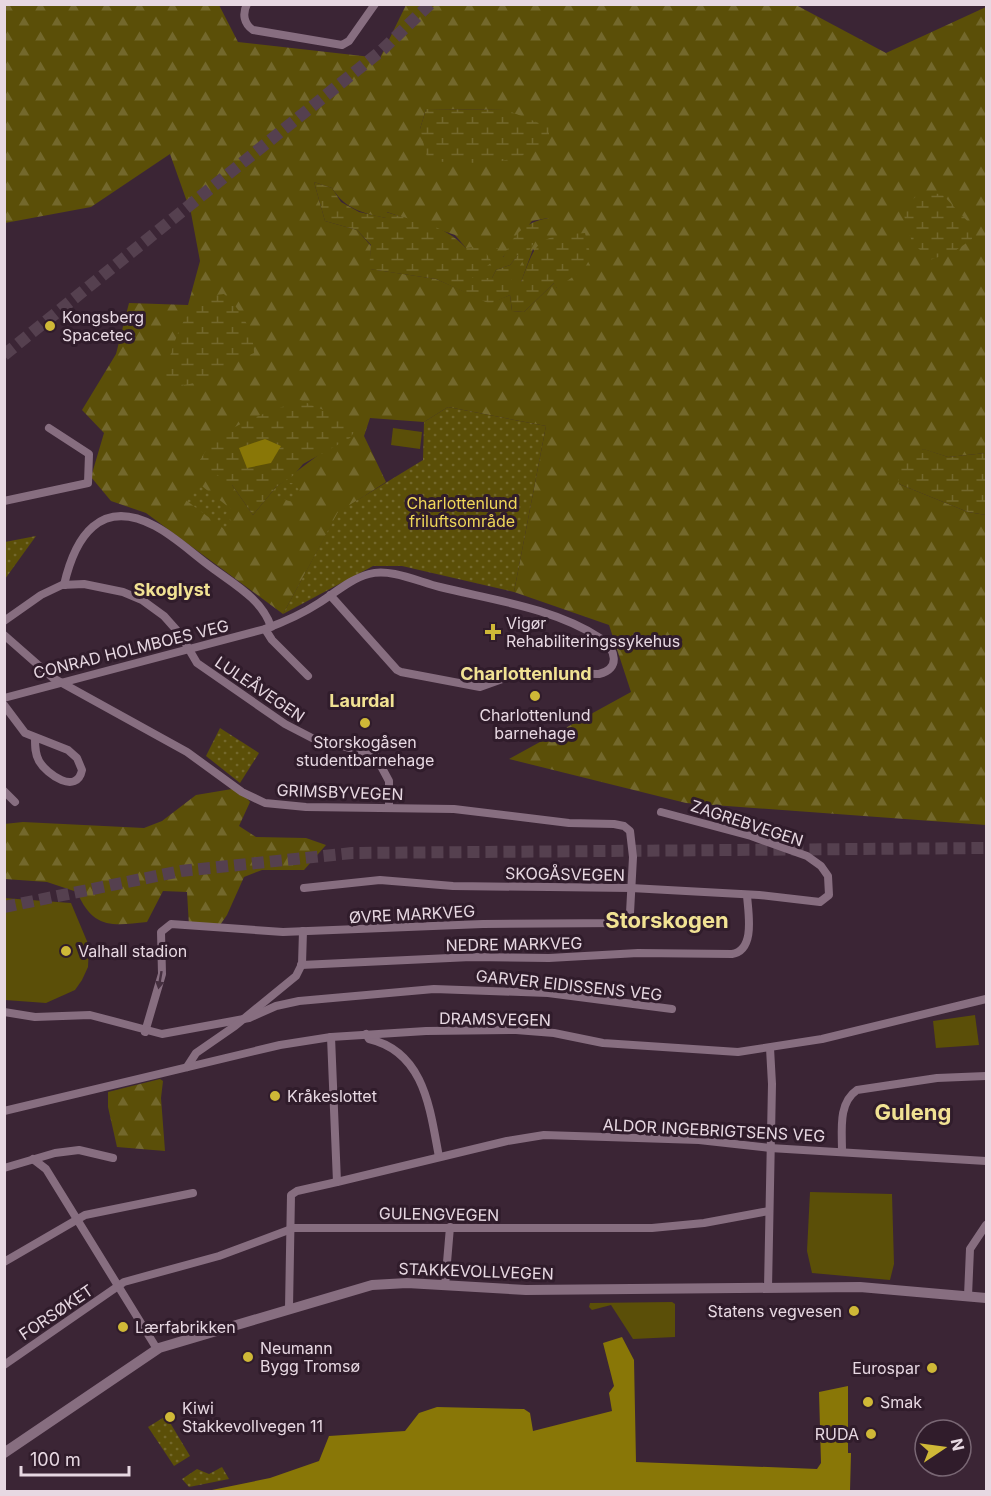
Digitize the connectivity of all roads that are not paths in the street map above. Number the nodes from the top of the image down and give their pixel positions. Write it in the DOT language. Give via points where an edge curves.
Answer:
graph roads {
  1 [pos="247,4"];
  2 [pos="375,4"];
  3 [pos="49,429"];
  4 [pos="4,501"];
  5 [pos="64,585"];
  6 [pos="330,595"];
  7 [pos="4,621"];
  8 [pos="268,628"];
  9 [pos="4,635"];
  10 [pos="187,648"];
  11 [pos="308,676"];
  12 [pos="60,682"];
  13 [pos="4,698"];
  14 [pos="4,705"];
  15 [pos="35,738"];
  16 [pos="4,792"];
  17 [pos="15,802"];
  18 [pos="389,808"];
  19 [pos="661,812"];
  20 [pos="304,888"];
  21 [pos="631,888"];
  22 [pos="747,894"];
  23 [pos="826,900"];
  24 [pos="303,931"];
  25 [pos="301,965"];
  26 [pos="987,999"];
  27 [pos="672,1009"];
  28 [pos="4,1012"];
  29 [pos="243,1018"];
  30 [pos="145,1032"];
  31 [pos="366,1034"];
  32 [pos="331,1038"];
  33 [pos="770,1048"];
  34 [pos="187,1067"];
  35 [pos="987,1076"];
  36 [pos="4,1111"];
  37 [pos="770,1148"];
  38 [pos="842,1151"];
  39 [pos="439,1157"];
  40 [pos="113,1158"];
  41 [pos="33,1159"];
  42 [pos="987,1161"];
  43 [pos="4,1167"];
  44 [pos="337,1182"];
  45 [pos="193,1193"];
  46 [pos="769,1211"];
  47 [pos="77,1219"];
  48 [pos="987,1225"];
  49 [pos="450,1227"];
  50 [pos="288,1230"];
  51 [pos="4,1262"];
  52 [pos="118,1286"];
  53 [pos="445,1286"];
  54 [pos="768,1288"];
  55 [pos="968,1296"];
  56 [pos="987,1298"];
  57 [pos="289,1308"];
  58 [pos="157,1349"];
  59 [pos="8,1363"];
  60 [pos="4,1453"];
  1 -- 2 [label="street" via="244,17 253,30 342,45"];
  3 -- 4 [label="street" via="89,454 88,483"];
  5 -- 7 [label="street" via="41,594"];
  5 -- 8 [label="street" via="88,529 101,521 131,518 156,526 262,606"];
  5 -- 10 [label="street, LULEÅVEGEN" via="101,586 142,600 164,616"];
  6 -- 6 [label="street, CONRAD HOLMBOES VEG" via="371,573 398,576 507,602 564,622 602,639 615,658 610,670 599,675 525,673 508,675 480,687 397,670"];
  6 -- 8 [label="street, CONRAD HOLMBOES VEG" via="299,615"];
  8 -- 10 [label="street, CONRAD HOLMBOES VEG"];
  8 -- 11 [label="street" via="272,640"];
  9 -- 12 [label="street, GRIMSBYVEGEN"];
  10 -- 12 [label="street, CONRAD HOLMBOES VEG"];
  10 -- 18 [label="street, LULEÅVEGEN" via="197,663 297,731 375,755 389,782"];
  12 -- 13 [label="street, CONRAD HOLMBOES VEG"];
  12 -- 18 [label="street, GRIMSBYVEGEN" via="187,752 242,792 265,803"];
  14 -- 15 [label="street" via="17,725"];
  15 -- 15 [label="street" via="71,752 81,767 80,778 64,782 46,771 35,752"];
  16 -- 17 [label="street"];
  18 -- 21 [label="street, GRIMSBYVEGEN" via="454,809 621,825 628,828 631,837"];
  19 -- 23 [label="street, ZAGREBVEGEN" via="807,856 828,876 831,890"];
  20 -- 21 [label="street, SKOGÅSVEGEN" via="380,880 453,886"];
  21 -- 22 [label="street, SKOGÅSVEGEN"];
  21 -- 24 [label="street, ØVRE MARKVEG" via="630,913 622,923"];
  22 -- 23 [label="street, SKOGÅSVEGEN"];
  22 -- 25 [label="street, NEDRE MARKVEG" via="748,935 744,949 737,954 471,957"];
  24 -- 25 [label="street"];
  24 -- 30 [label="street, ØVRE MARKVEG, one-way" via="173,923 165,927 161,935 161,980"];
  25 -- 29 [label="street" via="292,980"];
  26 -- 33 [label="street, DRAMSVEGEN"];
  27 -- 29 [label="street, GARVER EIDISSENS VEG" via="562,994 452,988 299,1001"];
  28 -- 30 [label="street, GARVER EIDISSENS VEG" via="35,1017 90,1015"];
  29 -- 30 [label="street, GARVER EIDISSENS VEG" via="169,1034"];
  29 -- 34 [label="street" via="196,1053"];
  31 -- 32 [label="street, DRAMSVEGEN"];
  31 -- 33 [label="street, DRAMSVEGEN" via="516,1030 644,1046 738,1052"];
  31 -- 39 [label="street" via="369,1040 388,1044 420,1080 427,1093"];
  32 -- 34 [label="street, DRAMSVEGEN" via="280,1045"];
  32 -- 44 [label="street"];
  33 -- 37 [label="street"];
  34 -- 36 [label="street, DRAMSVEGEN"];
  35 -- 38 [label="street" via="937,1078 857,1090 845,1106"];
  37 -- 38 [label="street, ALDOR INGEBRIGTSENS VEG"];
  37 -- 39 [label="street, ALDOR INGEBRIGTSENS VEG" via="689,1139 544,1135"];
  37 -- 46 [label="street"];
  38 -- 42 [label="street, ALDOR INGEBRIGTSENS VEG"];
  39 -- 44 [label="street, ALDOR INGEBRIGTSENS VEG"];
  40 -- 41 [label="street" via="79,1150"];
  41 -- 43 [label="street"];
  41 -- 47 [label="street" via="46,1169"];
  44 -- 50 [label="street, ALDOR INGEBRIGTSENS VEG" via="292,1193"];
  45 -- 47 [label="street"];
  46 -- 49 [label="street, GULENGVEGEN" via="652,1228"];
  46 -- 54 [label="street"];
  47 -- 51 [label="street"];
  47 -- 52 [label="street"];
  48 -- 55 [label="street" via="969,1249"];
  49 -- 50 [label="street, GULENGVEGEN"];
  49 -- 53 [label="street"];
  50 -- 52 [label="street, GULENGVEGEN" via="219,1256"];
  50 -- 57 [label="street"];
  52 -- 58 [label="street"];
  52 -- 59 [label="street, FORSØKET"];
  53 -- 54 [label="street, STAKKEVOLLVEGEN" via="508,1290"];
  53 -- 57 [label="street, STAKKEVOLLVEGEN" via="372,1285"];
  54 -- 55 [label="street, STAKKEVOLLVEGEN" via="881,1288"];
  55 -- 56 [label="street, STAKKEVOLLVEGEN"];
  57 -- 58 [label="street, STAKKEVOLLVEGEN"];
  58 -- 60 [label="street, STAKKEVOLLVEGEN"];
}
